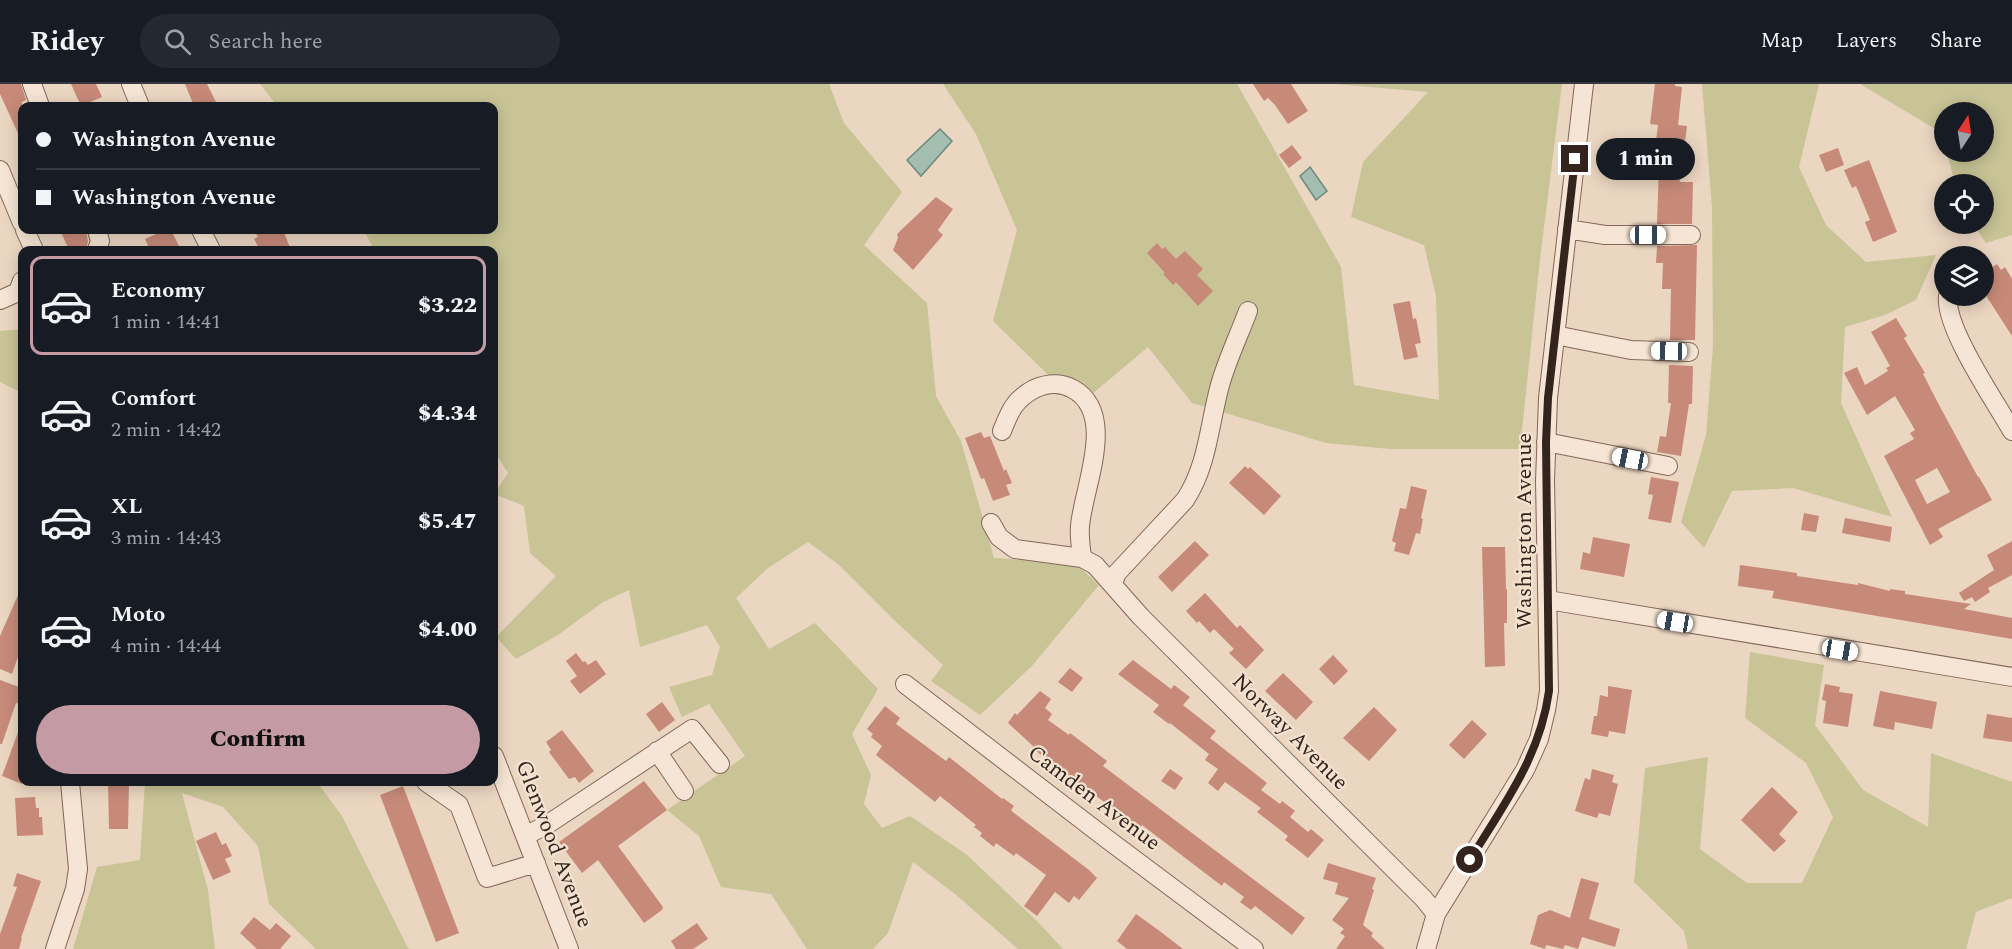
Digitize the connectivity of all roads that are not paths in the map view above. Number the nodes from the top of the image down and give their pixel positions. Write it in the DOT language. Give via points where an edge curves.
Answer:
graph roads {
  1 [pos="32,84"];
  2 [pos="131,84"];
  3 [pos="1584,84"];
  4 [pos="39,102"];
  5 [pos="138,102"];
  6 [pos="0,170"];
  7 [pos="18,213"];
  8 [pos="1567,229"];
  9 [pos="1691,235"];
  10 [pos="18,292"];
  11 [pos="0,300"];
  12 [pos="1950,306"];
  13 [pos="1248,311"];
  14 [pos="1555,335"];
  15 [pos="1689,352"];
  16 [pos="1002,431"];
  17 [pos="2012,431"];
  18 [pos="1546,442"];
  19 [pos="1668,466"];
  20 [pos="991,523"];
  21 [pos="1082,558"];
  22 [pos="1113,583"];
  23 [pos="1548,600"];
  24 [pos="2012,677"];
  25 [pos="905,684"];
  26 [pos="657,751"];
  27 [pos="720,764"];
  28 [pos="498,766"];
  29 [pos="70,786"];
  30 [pos="432,786"];
  31 [pos="684,791"];
  32 [pos="525,836"];
  33 [pos="536,863"];
  34 [pos="1436,914"];
  35 [pos="55,949"];
  36 [pos="569,949"];
  37 [pos="1254,949"];
  38 [pos="1426,949"];
  1 -- 4 [label="street"];
  2 -- 5 [label="street"];
  3 -- 8 [label="street, Washington Avenue"];
  6 -- 7 [label="street"];
  8 -- 9 [label="street" via="1605,235"];
  8 -- 14 [label="street, Washington Avenue"];
  10 -- 11 [label="street"];
  12 -- 17 [label="street" via="1964,347"];
  13 -- 22 [label="street" via="1220,385 1194,486 1117,573"];
  14 -- 15 [label="street" via="1631,350"];
  14 -- 18 [label="street, Washington Avenue"];
  16 -- 21 [label="street" via="1012,406 1044,385 1060,383 1086,399 1097,432 1079,528"];
  18 -- 19 [label="street"];
  18 -- 23 [label="street, Washington Avenue"];
  20 -- 21 [label="street" via="999,537 1015,549"];
  21 -- 22 [label="street, Norway Avenue"];
  22 -- 34 [label="street, Norway Avenue" via="1141,617"];
  23 -- 24 [label="street"];
  23 -- 34 [label="street, Washington Avenue" via="1549,691 1539,739 1525,770"];
  25 -- 37 [label="street, Camden Avenue"];
  26 -- 27 [label="street" via="692,729"];
  26 -- 31 [label="street"];
  26 -- 32 [label="street"];
  28 -- 32 [label="street, Glenwood Avenue"];
  29 -- 35 [label="street" via="78,869"];
  30 -- 33 [label="street" via="459,805 487,878"];
  32 -- 33 [label="street, Glenwood Avenue"];
  33 -- 36 [label="street, Glenwood Avenue"];
  34 -- 38 [label="street, Washington Avenue"];
}
